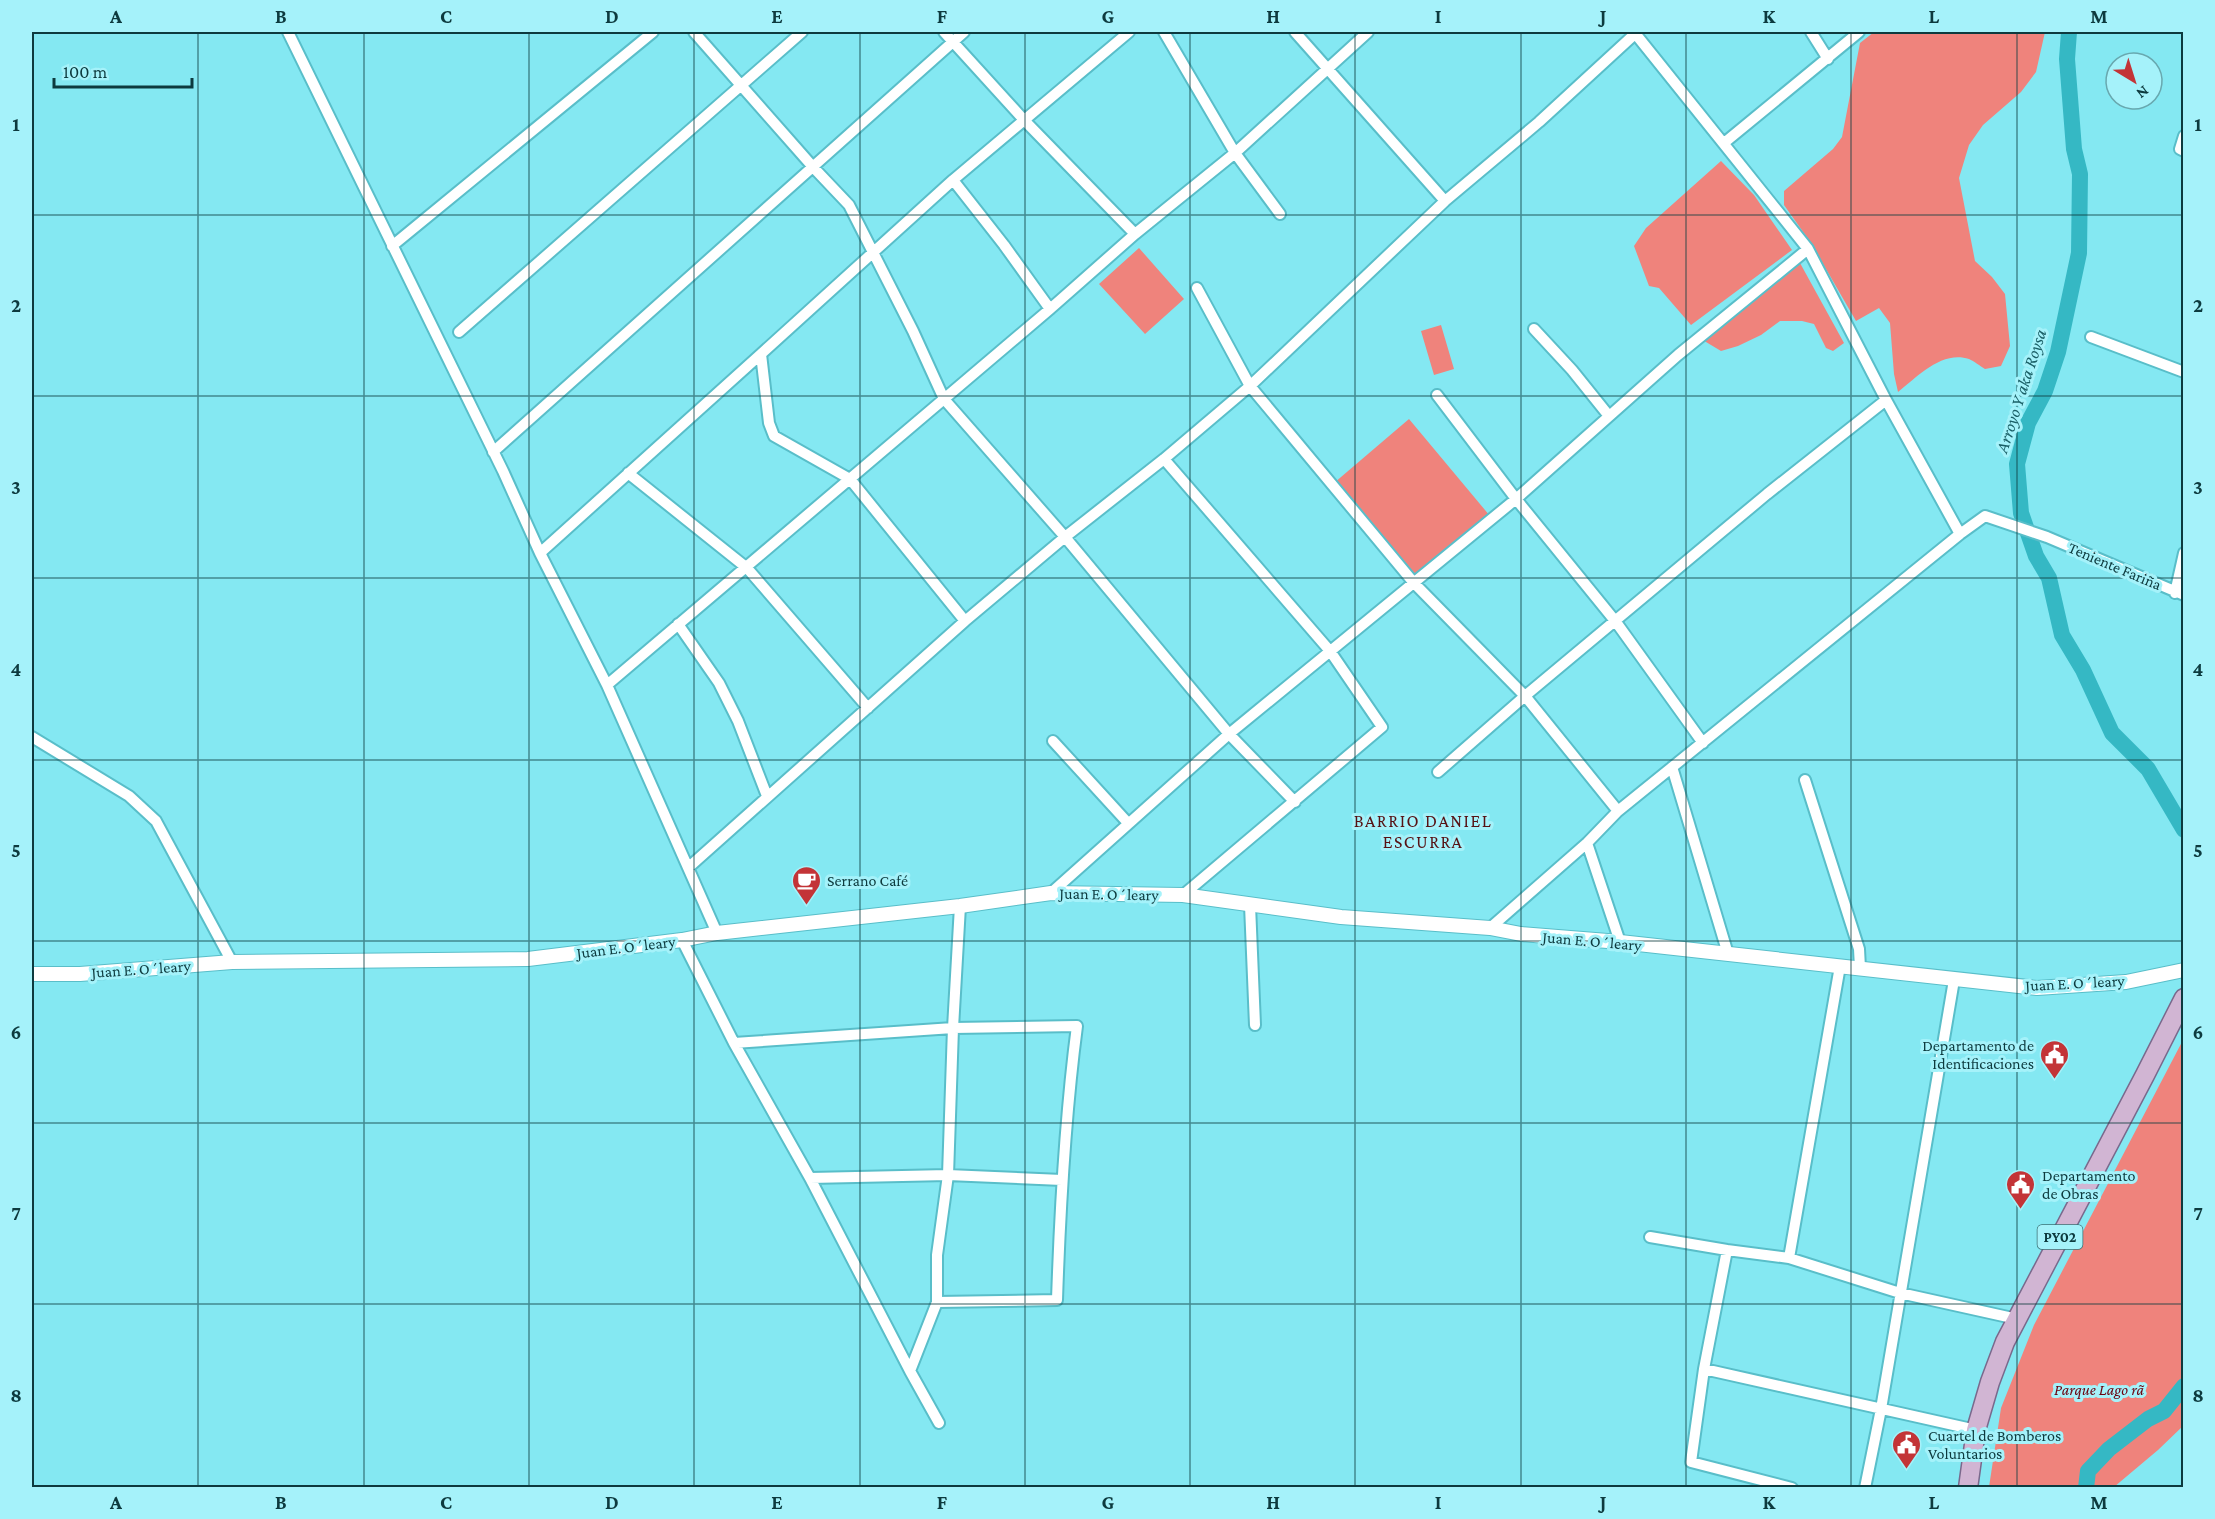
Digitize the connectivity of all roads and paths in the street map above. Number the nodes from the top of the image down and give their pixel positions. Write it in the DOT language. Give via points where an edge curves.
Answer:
graph roads {
  1 [pos="288,32"];
  2 [pos="653,32"];
  3 [pos="694,32"];
  4 [pos="802,32"];
  5 [pos="944,32"];
  6 [pos="964,32"];
  7 [pos="1129,32"];
  8 [pos="1164,32"];
  9 [pos="1295,32"];
  10 [pos="1368,32"];
  11 [pos="1635,32"];
  12 [pos="1810,32"];
  13 [pos="1859,32"];
  14 [pos="953,41"];
  15 [pos="1828,58"];
  16 [pos="1328,69"];
  17 [pos="740,86"];
  18 [pos="1024,120"];
  19 [pos="2184,136"];
  20 [pos="1724,143"];
  21 [pos="2182,150"];
  22 [pos="1235,153"];
  23 [pos="813,166"];
  24 [pos="953,180"];
  25 [pos="1445,201"];
  26 [pos="1280,214"];
  27 [pos="1135,234"];
  28 [pos="392,246"];
  29 [pos="1808,249"];
  30 [pos="873,252"];
  31 [pos="1197,288"];
  32 [pos="1050,309"];
  33 [pos="1534,329"];
  34 [pos="459,332"];
  35 [pos="2091,337"];
  36 [pos="761,354"];
  37 [pos="2184,372"];
  38 [pos="1250,386"];
  39 [pos="1437,395"];
  40 [pos="944,399"];
  41 [pos="1886,400"];
  42 [pos="1609,416"];
  43 [pos="493,452"];
  44 [pos="1164,459"];
  45 [pos="627,473"];
  46 [pos="850,479"];
  47 [pos="1516,499"];
  48 [pos="1960,534"];
  49 [pos="1065,537"];
  50 [pos="540,553"];
  51 [pos="2184,553"];
  52 [pos="747,568"];
  53 [pos="1414,582"];
  54 [pos="2179,594"];
  55 [pos="965,621"];
  56 [pos="1616,622"];
  57 [pos="678,624"];
  58 [pos="1330,651"];
  59 [pos="607,685"];
  60 [pos="1525,696"];
  61 [pos="868,708"];
  62 [pos="1229,734"];
  63 [pos="32,737"];
  64 [pos="1053,741"];
  65 [pos="1703,743"];
  66 [pos="1672,767"];
  67 [pos="1438,772"];
  68 [pos="1805,780"];
  69 [pos="767,796"];
  70 [pos="1295,802"];
  71 [pos="1618,811"];
  72 [pos="1128,823"];
  73 [pos="1587,843"];
  74 [pos="689,867"];
  75 [pos="1051,893"];
  76 [pos="1183,895"];
  77 [pos="1250,905"];
  78 [pos="960,906"];
  79 [pos="1490,928"];
  80 [pos="717,933"];
  81 [pos="682,940"];
  82 [pos="1620,942"];
  83 [pos="1728,954"];
  84 [pos="232,962"];
  85 [pos="1840,966"];
  86 [pos="1860,968"];
  87 [pos="2184,970"];
  88 [pos="32,974"];
  89 [pos="1954,980"];
  90 [pos="2184,998"];
  91 [pos="1255,1025"];
  92 [pos="953,1028"];
  93 [pos="734,1043"];
  94 [pos="948,1175"];
  95 [pos="810,1178"];
  96 [pos="1062,1180"];
  97 [pos="1650,1237"];
  98 [pos="1727,1250"];
  99 [pos="1789,1258"];
  100 [pos="1900,1293"];
  101 [pos="937,1302"];
  102 [pos="2017,1319"];
  103 [pos="1704,1369"];
  104 [pos="910,1371"];
  105 [pos="1881,1409"];
  106 [pos="939,1423"];
  107 [pos="1976,1430"];
  108 [pos="1792,1488"];
  109 [pos="1865,1488"];
  110 [pos="1968,1488"];
  1 -- 28 [label="street"];
  2 -- 28 [label="street"];
  3 -- 17 [label="street"];
  4 -- 17 [label="street"];
  5 -- 14 [label="street"];
  6 -- 14 [label="street"];
  7 -- 18 [label="street"];
  8 -- 22 [label="street"];
  9 -- 16 [label="street"];
  10 -- 16 [label="street"];
  11 -- 20 [label="street"];
  11 -- 25 [label="street" via="1539,122"];
  12 -- 15 [label="street"];
  13 -- 15 [label="street"];
  14 -- 18 [label="street"];
  14 -- 23 [label="street"];
  15 -- 20 [label="street"];
  16 -- 22 [label="street"];
  16 -- 25 [label="street"];
  17 -- 23 [label="street"];
  17 -- 34 [label="street"];
  18 -- 24 [label="street"];
  18 -- 27 [label="street"];
  19 -- 21 [label="street"];
  20 -- 29 [label="street"];
  22 -- 26 [label="street"];
  22 -- 27 [label="street"];
  23 -- 30 [label="street" via="849,205"];
  23 -- 43 [label="street"];
  24 -- 30 [label="street"];
  24 -- 32 [label="street"];
  25 -- 38 [label="street"];
  27 -- 32 [label="street"];
  28 -- 43 [label="street"];
  29 -- 41 [label="street"];
  29 -- 42 [label="street"];
  30 -- 36 [label="street"];
  30 -- 40 [label="street"];
  31 -- 38 [label="street"];
  32 -- 40 [label="street"];
  33 -- 42 [label="street"];
  35 -- 37 [label="street"];
  36 -- 45 [label="street"];
  36 -- 46 [label="street" via="774,436"];
  38 -- 44 [label="street"];
  38 -- 53 [label="street"];
  39 -- 47 [label="street"];
  40 -- 46 [label="street"];
  40 -- 49 [label="street"];
  41 -- 48 [label="street"];
  41 -- 56 [label="street"];
  42 -- 47 [label="street"];
  43 -- 50 [label="street"];
  44 -- 49 [label="street"];
  44 -- 58 [label="street"];
  45 -- 50 [label="street"];
  45 -- 52 [label="street"];
  46 -- 52 [label="street"];
  46 -- 55 [label="street"];
  47 -- 53 [label="street"];
  47 -- 56 [label="street"];
  48 -- 54 [label="street, Teniente Fariña" via="1985,516 2047,537"];
  48 -- 65 [label="street"];
  49 -- 55 [label="street"];
  49 -- 62 [label="street"];
  50 -- 59 [label="street"];
  51 -- 54 [label="street"];
  52 -- 57 [label="street"];
  52 -- 61 [label="street"];
  53 -- 58 [label="street"];
  53 -- 60 [label="street"];
  55 -- 61 [label="street"];
  56 -- 60 [label="street"];
  56 -- 65 [label="street"];
  57 -- 59 [label="street"];
  57 -- 69 [label="street" via="719,682"];
  58 -- 62 [label="street"];
  58 -- 70 [label="street" via="1382,727"];
  59 -- 74 [label="street"];
  60 -- 67 [label="street"];
  60 -- 71 [label="street"];
  61 -- 69 [label="street"];
  62 -- 70 [label="street"];
  62 -- 72 [label="street"];
  63 -- 84 [label="street" via="129,796 156,821"];
  64 -- 72 [label="street"];
  65 -- 66 [label="street"];
  66 -- 71 [label="street"];
  66 -- 83 [label="street"];
  68 -- 86 [label="street" via="1859,949"];
  69 -- 74 [label="street"];
  70 -- 76 [label="street"];
  71 -- 73 [label="street"];
  72 -- 75 [label="street"];
  73 -- 79 [label="street"];
  73 -- 82 [label="street"];
  74 -- 80 [label="street"];
  75 -- 76 [label="street, Juan E. O´leary"];
  75 -- 78 [label="street, Juan E. O´leary"];
  76 -- 77 [label="street, Juan E. O´leary"];
  77 -- 79 [label="street, Juan E. O´leary" via="1341,917"];
  77 -- 91 [label="street"];
  78 -- 80 [label="street, Juan E. O´leary"];
  78 -- 92 [label="street"];
  79 -- 82 [label="street, Juan E. O´leary"];
  80 -- 81 [label="street, Juan E. O´leary"];
  81 -- 84 [label="street, Juan E. O´leary" via="528,959"];
  81 -- 93 [label="street"];
  82 -- 83 [label="street, Juan E. O´leary"];
  83 -- 85 [label="street, Juan E. O´leary"];
  84 -- 88 [label="street, Juan E. O´leary"];
  85 -- 86 [label="street, Juan E. O´leary"];
  85 -- 99 [label="street"];
  86 -- 89 [label="street, Juan E. O´leary"];
  87 -- 89 [label="street, Juan E. O´leary" via="2126,982 2037,988"];
  89 -- 100 [label="street"];
  90 -- 102 [label="main road, PY02"];
  92 -- 93 [label="street"];
  92 -- 94 [label="street"];
  92 -- 96 [label="street" via="1077,1026"];
  93 -- 95 [label="street"];
  94 -- 95 [label="street"];
  94 -- 96 [label="street"];
  94 -- 101 [label="street" via="938,1255"];
  95 -- 104 [label="street"];
  96 -- 101 [label="street" via="1058,1300"];
  97 -- 98 [label="street"];
  98 -- 99 [label="street"];
  98 -- 103 [label="street"];
  99 -- 100 [label="street"];
  100 -- 102 [label="street"];
  100 -- 105 [label="street"];
  101 -- 104 [label="street"];
  102 -- 107 [label="main road, PY02" via="1989,1382"];
  103 -- 105 [label="street"];
  103 -- 108 [label="street" via="1691,1462"];
  104 -- 106 [label="street"];
  105 -- 107 [label="street"];
  105 -- 109 [label="street"];
  107 -- 110 [label="main road, PY02"];
}
